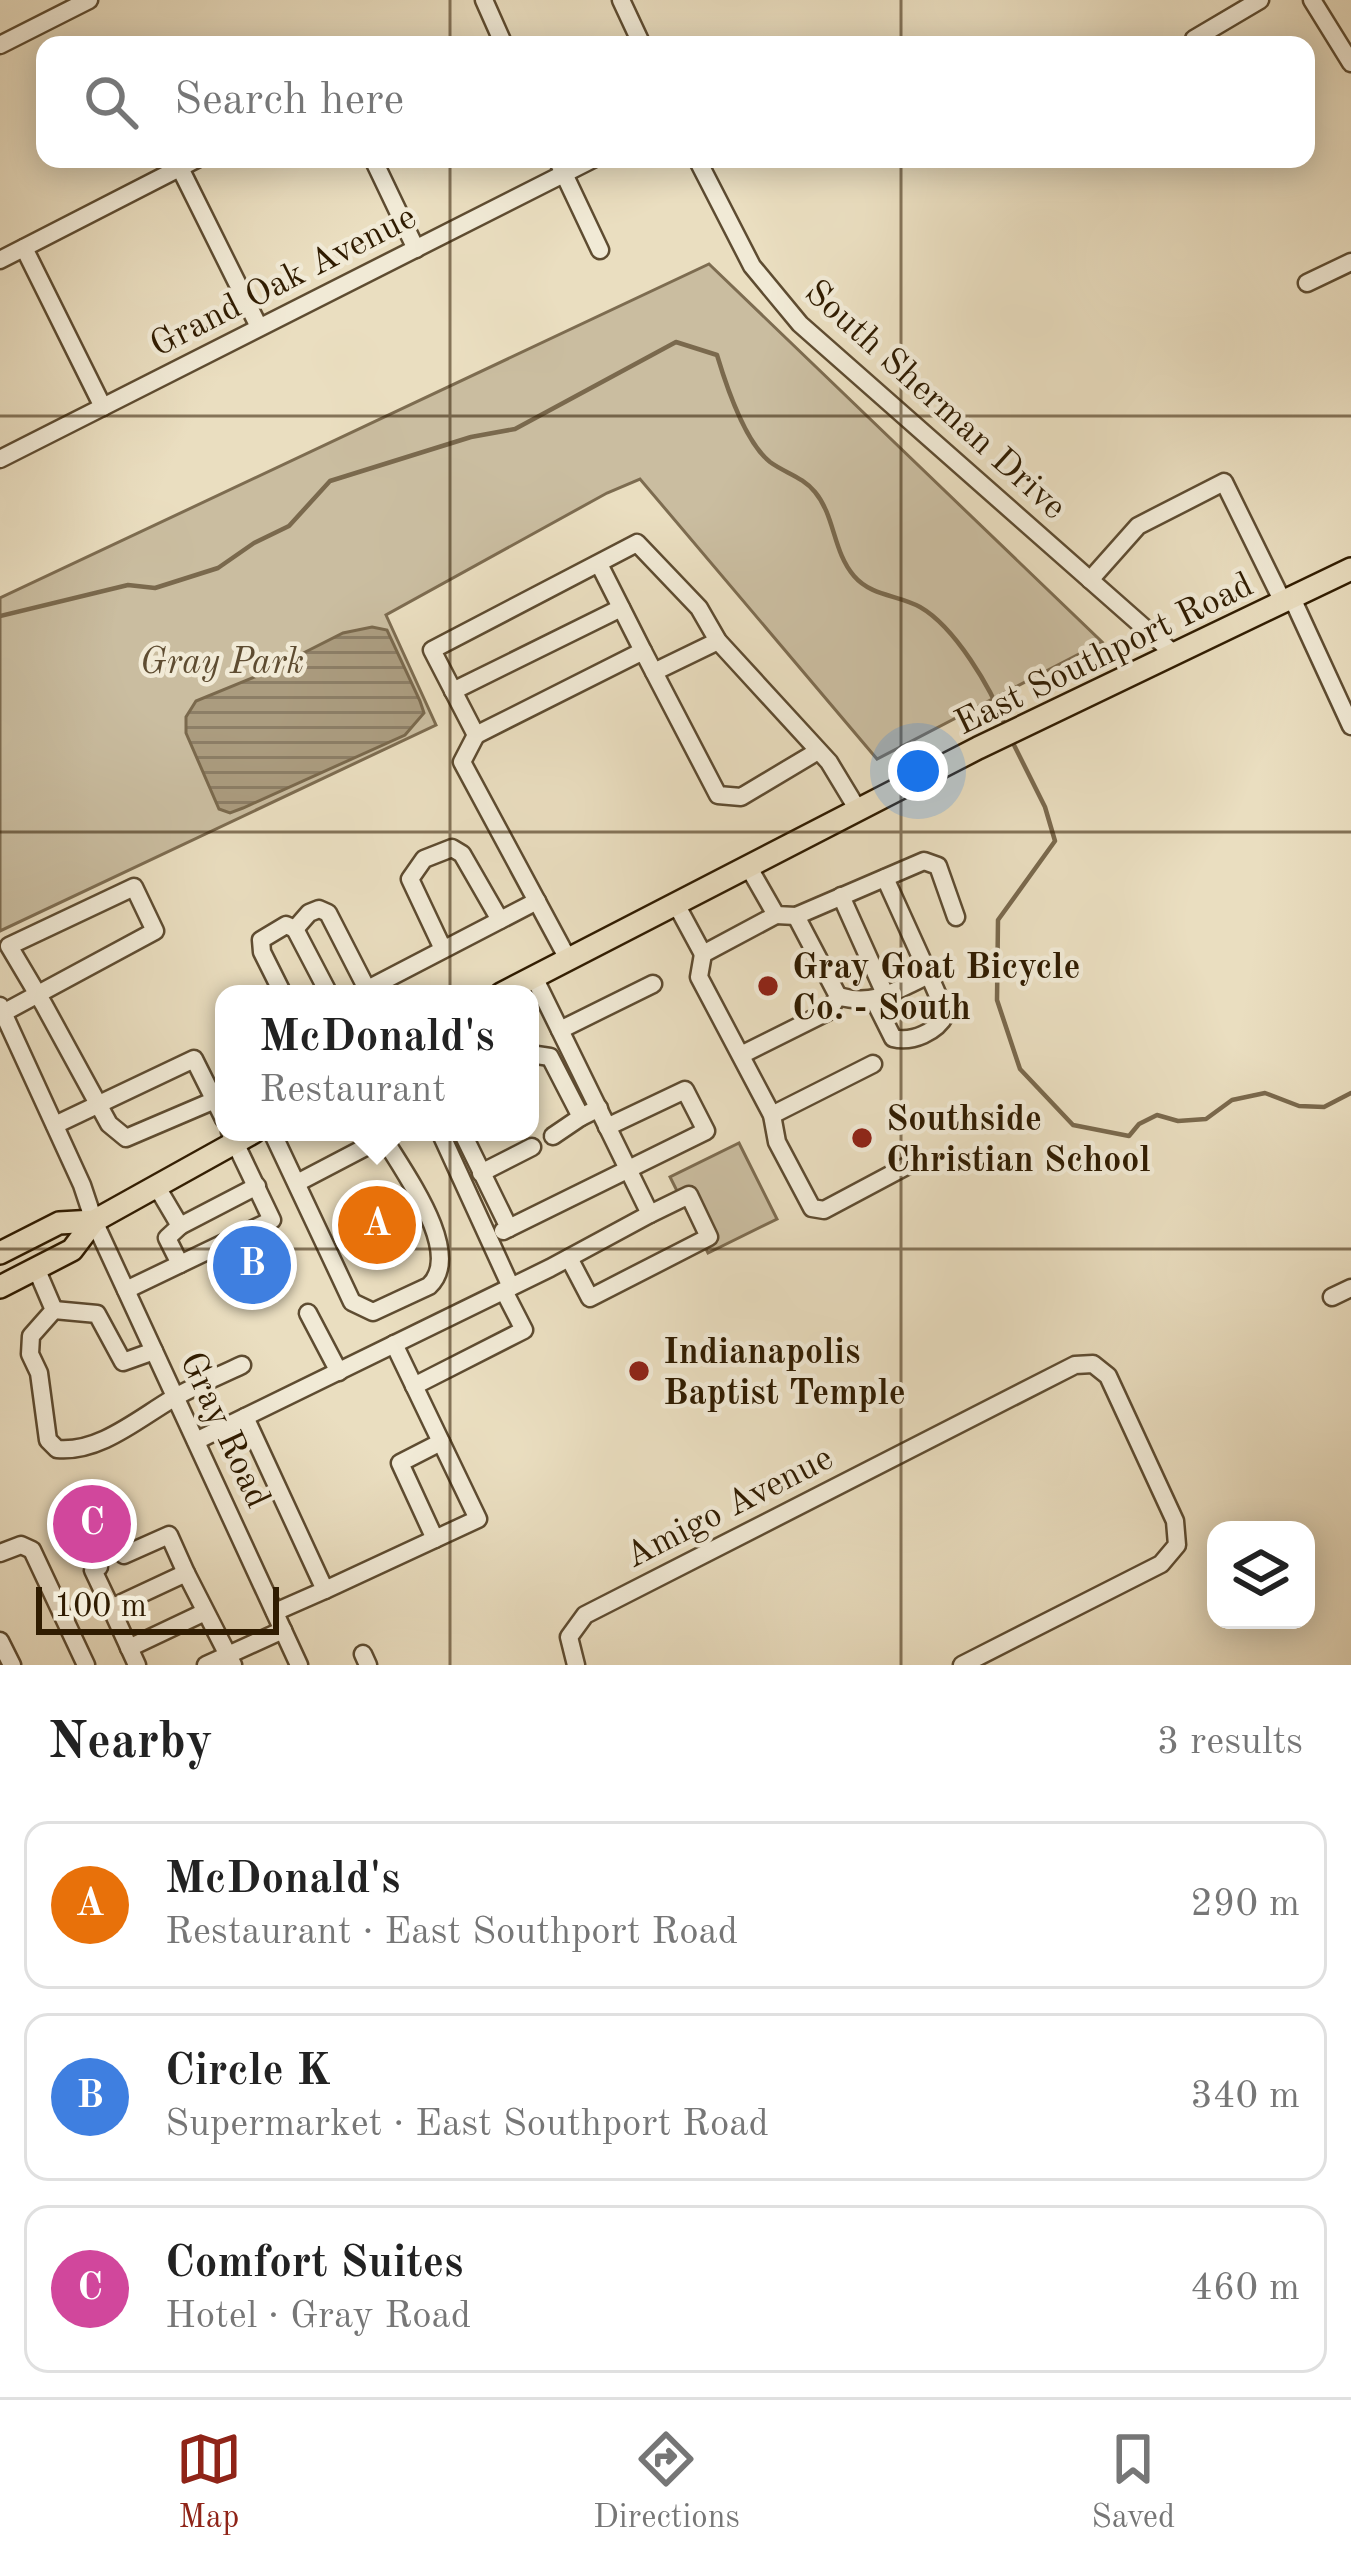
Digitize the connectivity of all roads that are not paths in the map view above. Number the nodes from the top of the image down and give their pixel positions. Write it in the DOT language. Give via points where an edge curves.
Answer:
graph roads {
  1 [pos="89,0"];
  2 [pos="484,0"];
  3 [pos="621,0"];
  4 [pos="1260,0"];
  5 [pos="1312,0"];
  6 [pos="501,36"];
  7 [pos="638,36"];
  8 [pos="1199,36"];
  9 [pos="0,45"];
  10 [pos="1351,63"];
  11 [pos="179,168"];
  12 [pos="377,168"];
  13 [pos="558,168"];
  14 [pos="560,168"];
  15 [pos="702,168"];
  16 [pos="24,248"];
  17 [pos="416,249"];
  18 [pos="601,250"];
  19 [pos="0,260"];
  20 [pos="1351,262"];
  21 [pos="1307,283"];
  22 [pos="259,327"];
  23 [pos="103,406"];
  24 [pos="0,459"];
  25 [pos="599,564"];
  26 [pos="1351,569"];
  27 [pos="1090,580"];
  28 [pos="1287,600"];
  29 [pos="621,608"];
  30 [pos="718,641"];
  31 [pos="643,651"];
  32 [pos="1174,653"];
  33 [pos="654,672"];
  34 [pos="453,692"];
  35 [pos="1351,726"];
  36 [pos="476,735"];
  37 [pos="818,751"];
  38 [pos="858,809"];
  39 [pos="748,866"];
  40 [pos="885,878"];
  41 [pos="842,896"];
  42 [pos="537,901"];
  43 [pos="676,904"];
  44 [pos="776,915"];
  45 [pos="796,916"];
  46 [pos="956,917"];
  47 [pos="500,920"];
  48 [pos="295,929"];
  49 [pos="443,950"];
  50 [pos="703,954"];
  51 [pos="568,959"];
  52 [pos="928,975"];
  53 [pos="534,977"];
  54 [pos="653,984"];
  55 [pos="278,985"];
  56 [pos="324,985"];
  57 [pos="359,985"];
  58 [pos="376,985"];
  59 [pos="518,985"];
  60 [pos="538,985"];
  61 [pos="539,987"];
  62 [pos="36,993"];
  63 [pos="838,996"];
  64 [pos="880,997"];
  65 [pos="2,1010"];
  66 [pos="560,1030"];
  67 [pos="741,1055"];
  68 [pos="539,1056"];
  69 [pos="873,1064"];
  70 [pos="214,1100"];
  71 [pos="100,1104"];
  72 [pos="599,1108"];
  73 [pos="772,1115"];
  74 [pos="581,1117"];
  75 [pos="55,1125"];
  76 [pos="608,1127"];
  77 [pos="553,1136"];
  78 [pos="230,1141"];
  79 [pos="242,1141"];
  80 [pos="276,1141"];
  81 [pos="371,1141"];
  82 [pos="386,1141"];
  83 [pos="444,1141"];
  84 [pos="466,1141"];
  85 [pos="532,1147"];
  86 [pos="916,1161"];
  87 [pos="482,1173"];
  88 [pos="628,1173"];
  89 [pos="297,1183"];
  90 [pos="257,1186"];
  91 [pos="157,1187"];
  92 [pos="650,1214"];
  93 [pos="94,1221"];
  94 [pos="180,1226"];
  95 [pos="508,1228"];
  96 [pos="488,1238"];
  97 [pos="0,1253"];
  98 [pos="569,1258"];
  99 [pos="180,1264"];
  100 [pos="36,1268"];
  101 [pos="0,1287"];
  102 [pos="1351,1288"];
  103 [pos="507,1289"];
  104 [pos="126,1290"];
  105 [pos="1332,1297"];
  106 [pos="54,1310"];
  107 [pos="308,1313"];
  108 [pos="394,1344"];
  109 [pos="154,1351"];
  110 [pos="242,1365"];
  111 [pos="339,1372"];
  112 [pos="414,1386"];
  113 [pos="176,1396"];
  114 [pos="245,1417"];
  115 [pos="196,1442"];
  116 [pos="441,1442"];
  117 [pos="435,1539"];
  118 [pos="0,1553"];
  119 [pos="124,1555"];
  120 [pos="99,1567"];
  121 [pos="186,1573"];
  122 [pos="326,1590"];
  123 [pos="111,1608"];
  124 [pos="205,1612"];
  125 [pos="275,1612"];
  126 [pos="283,1630"];
  127 [pos="0,1641"];
  128 [pos="133,1656"];
  129 [pos="230,1660"];
  130 [pos="12,1665"];
  131 [pos="86,1665"];
  132 [pos="206,1665"];
  133 [pos="299,1665"];
  134 [pos="576,1665"];
  135 [pos="962,1665"];
  1 -- 9 [label="street"];
  2 -- 6 [label="street"];
  3 -- 7 [label="street"];
  4 -- 8 [label="street"];
  5 -- 10 [label="street"];
  11 -- 16 [label="street"];
  11 -- 22 [label="street"];
  12 -- 17 [label="street"];
  13 -- 17 [label="street, Grand Oak Avenue"];
  14 -- 18 [label="street"];
  15 -- 27 [label="street, South Sherman Drive" via="741,247 784,307"];
  16 -- 19 [label="street"];
  16 -- 23 [label="street"];
  17 -- 22 [label="street, Grand Oak Avenue"];
  20 -- 21 [label="street"];
  22 -- 23 [label="street, Grand Oak Avenue"];
  23 -- 24 [label="street, Grand Oak Avenue"];
  25 -- 29 [label="street"];
  25 -- 30 [label="street" via="637,543 699,608"];
  25 -- 34 [label="street" via="432,650"];
  26 -- 28 [label="main road, East Southport Road"];
  27 -- 28 [label="street" via="1138,526 1224,482"];
  27 -- 32 [label="street, South Sherman Drive"];
  28 -- 32 [label="main road, East Southport Road"];
  28 -- 35 [label="street"];
  29 -- 31 [label="street"];
  29 -- 34 [label="street"];
  30 -- 33 [label="street"];
  30 -- 37 [label="street"];
  31 -- 33 [label="street"];
  31 -- 36 [label="street"];
  32 -- 38 [label="main road, East Southport Road"];
  33 -- 37 [label="street" via="718,795 741,797"];
  34 -- 36 [label="street"];
  36 -- 42 [label="street" via="463,762"];
  37 -- 38 [label="street"];
  38 -- 39 [label="main road, East Southport Road"];
  39 -- 43 [label="main road, East Southport Road"];
  39 -- 44 [label="street"];
  40 -- 41 [label="street"];
  40 -- 46 [label="street" via="924,861 938,866"];
  40 -- 52 [label="street"];
  41 -- 45 [label="street"];
  41 -- 64 [label="street"];
  42 -- 47 [label="street"];
  42 -- 51 [label="street"];
  43 -- 50 [label="street"];
  43 -- 51 [label="main road, East Southport Road"];
  44 -- 45 [label="street"];
  44 -- 50 [label="street"];
  45 -- 63 [label="street"];
  47 -- 49 [label="street"];
  47 -- 49 [label="street" via="462,854 452,848 424,859 410,879"];
  48 -- 55 [label="street" via="261,940"];
  48 -- 56 [label="street"];
  48 -- 57 [label="street" via="319,908 328,913"];
  49 -- 58 [label="street"];
  50 -- 67 [label="street" via="699,977"];
  51 -- 53 [label="main road, East Southport Road"];
  52 -- 64 [label="street"];
  52 -- 64 [label="street" via="946,1014 940,1026 906,1041 893,1038"];
  53 -- 59 [label="main road, East Southport Road"];
  53 -- 60 [label="street"];
  54 -- 66 [label="street"];
  61 -- 66 [label="street"];
  62 -- 62 [label="street" via="155,932 134,887 9,946"];
  62 -- 65 [label="street"];
  62 -- 71 [label="street"];
  63 -- 64 [label="street" via="861,1003"];
  63 -- 67 [label="street" via="830,1011"];
  65 -- 75 [label="street, Gray Road"];
  66 -- 72 [label="street"];
  67 -- 73 [label="street"];
  68 -- 74 [label="street" via="550,1058"];
  69 -- 73 [label="street"];
  70 -- 71 [label="street" via="126,1138"];
  70 -- 71 [label="street" via="194,1059"];
  71 -- 75 [label="street"];
  72 -- 74 [label="street"];
  72 -- 76 [label="street"];
  73 -- 86 [label="street" via="777,1142 812,1208 824,1210"];
  74 -- 77 [label="street"];
  75 -- 93 [label="street, Gray Road"];
  76 -- 88 [label="street"];
  76 -- 88 [label="street" via="686,1090 706,1131"];
  78 -- 91 [label="main road"];
  79 -- 90 [label="street"];
  80 -- 89 [label="street"];
  81 -- 89 [label="street"];
  82 -- 89 [label="street" via="442,1252 429,1286 373,1312 352,1302"];
  83 -- 96 [label="street"];
  84 -- 87 [label="street"];
  85 -- 87 [label="street"];
  87 -- 95 [label="street"];
  88 -- 92 [label="street"];
  88 -- 95 [label="street"];
  90 -- 94 [label="street"];
  90 -- 99 [label="street" via="272,1220"];
  91 -- 93 [label="main road"];
  91 -- 94 [label="street"];
  92 -- 98 [label="street"];
  92 -- 98 [label="street" via="689,1195 710,1237 590,1298"];
  93 -- 97 [label="main road" via="59,1223"];
  93 -- 100 [label="main road" via="72,1250"];
  93 -- 104 [label="street, Gray Road"];
  94 -- 99 [label="street" via="167,1238"];
  95 -- 96 [label="street"];
  96 -- 103 [label="street"];
  98 -- 103 [label="street"];
  99 -- 104 [label="street"];
  100 -- 101 [label="main road"];
  100 -- 106 [label="street"];
  102 -- 105 [label="street"];
  103 -- 108 [label="street"];
  103 -- 112 [label="street" via="524,1330"];
  104 -- 109 [label="street, Gray Road"];
  106 -- 109 [label="street" via="97,1314 123,1362"];
  106 -- 113 [label="street" via="31,1336 30,1354 48,1440 57,1449 112,1435"];
  107 -- 111 [label="street"];
  108 -- 111 [label="street"];
  108 -- 112 [label="street"];
  109 -- 113 [label="street, Gray Road"];
  110 -- 113 [label="street"];
  111 -- 114 [label="street"];
  112 -- 116 [label="street"];
  113 -- 115 [label="street, Gray Road"];
  114 -- 115 [label="street"];
  114 -- 122 [label="street"];
  115 -- 125 [label="street, Gray Road"];
  116 -- 117 [label="street" via="400,1463"];
  116 -- 117 [label="street" via="478,1519"];
  117 -- 122 [label="street"];
  118 -- 131 [label="street" via="21,1545 32,1550"];
  119 -- 121 [label="street" via="169,1535"];
  120 -- 123 [label="street" via="93,1570"];
  121 -- 123 [label="street"];
  121 -- 124 [label="street"];
  122 -- 125 [label="street"];
  123 -- 128 [label="street"];
  124 -- 128 [label="street"];
  124 -- 129 [label="street"];
  125 -- 126 [label="street, Gray Road"];
  126 -- 129 [label="street"];
  126 -- 133 [label="street, Gray Road"];
  127 -- 130 [label="street"];
  129 -- 132 [label="street"];
  134 -- 135 [label="street, Amigo Avenue" via="568,1637 585,1615 1075,1365 1093,1364 1108,1376 1175,1521 1178,1545 1161,1564"];
}
